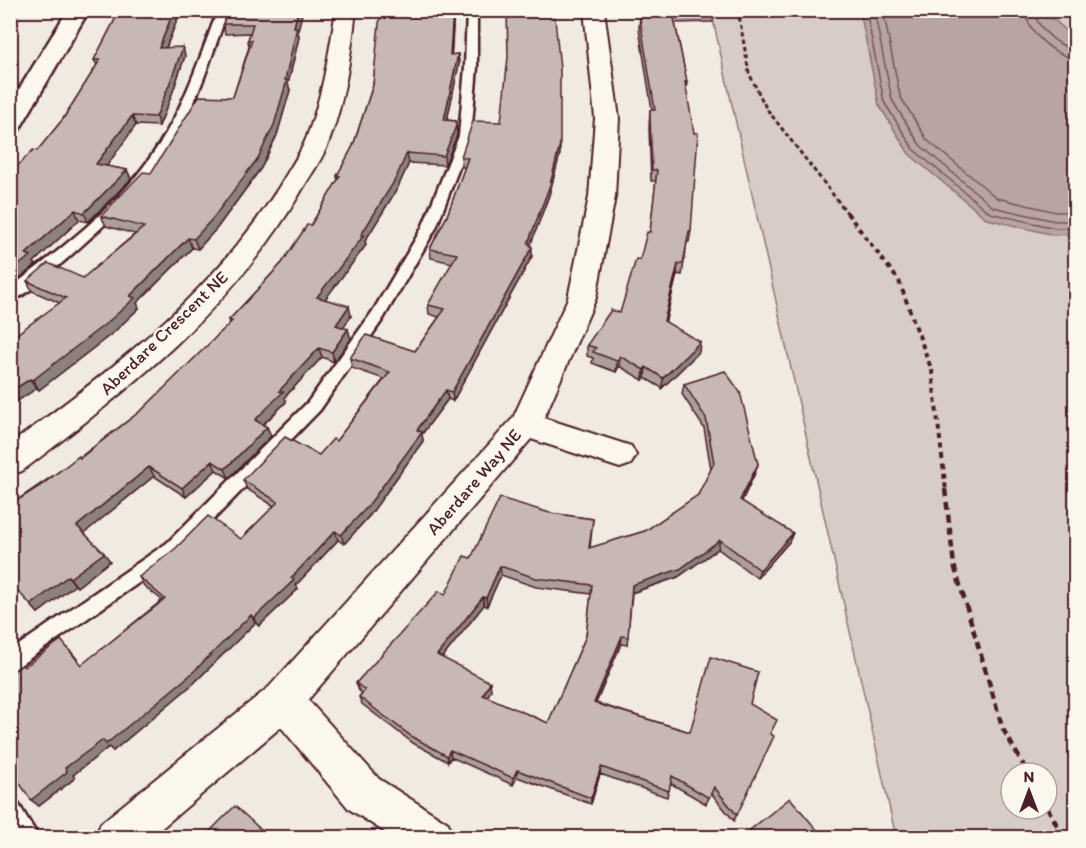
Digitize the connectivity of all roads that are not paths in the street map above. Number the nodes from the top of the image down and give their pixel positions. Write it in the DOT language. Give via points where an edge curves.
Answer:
graph roads {
  1 [pos="79,10"];
  2 [pos="222,10"];
  3 [pos="346,10"];
  4 [pos="472,10"];
  5 [pos="594,10"];
  6 [pos="10,125"];
  7 [pos="10,296"];
  8 [pos="525,425"];
  9 [pos="620,455"];
  10 [pos="10,462"];
  11 [pos="10,663"];
  12 [pos="283,700"];
  13 [pos="10,811"];
  14 [pos="28,837"];
  15 [pos="116,837"];
  16 [pos="433,837"];
  1 -- 6 [label="street"];
  2 -- 7 [label="lane" via="172,134 138,182 71,249"];
  3 -- 10 [label="street, Aberdare Crescent NE" via="339,62 317,140 280,211 216,288 115,384"];
  4 -- 11 [label="lane" via="465,136 429,228 378,315 314,406 173,549"];
  5 -- 8 [label="street, Aberdare Way NE" via="607,118 602,197 582,298"];
  8 -- 9 [label="street"];
  8 -- 12 [label="street, Aberdare Way NE"];
  12 -- 15 [label="street, Aberdare Way NE"];
  12 -- 16 [label="street" via="364,794"];
  13 -- 14 [label="lane"];
}
